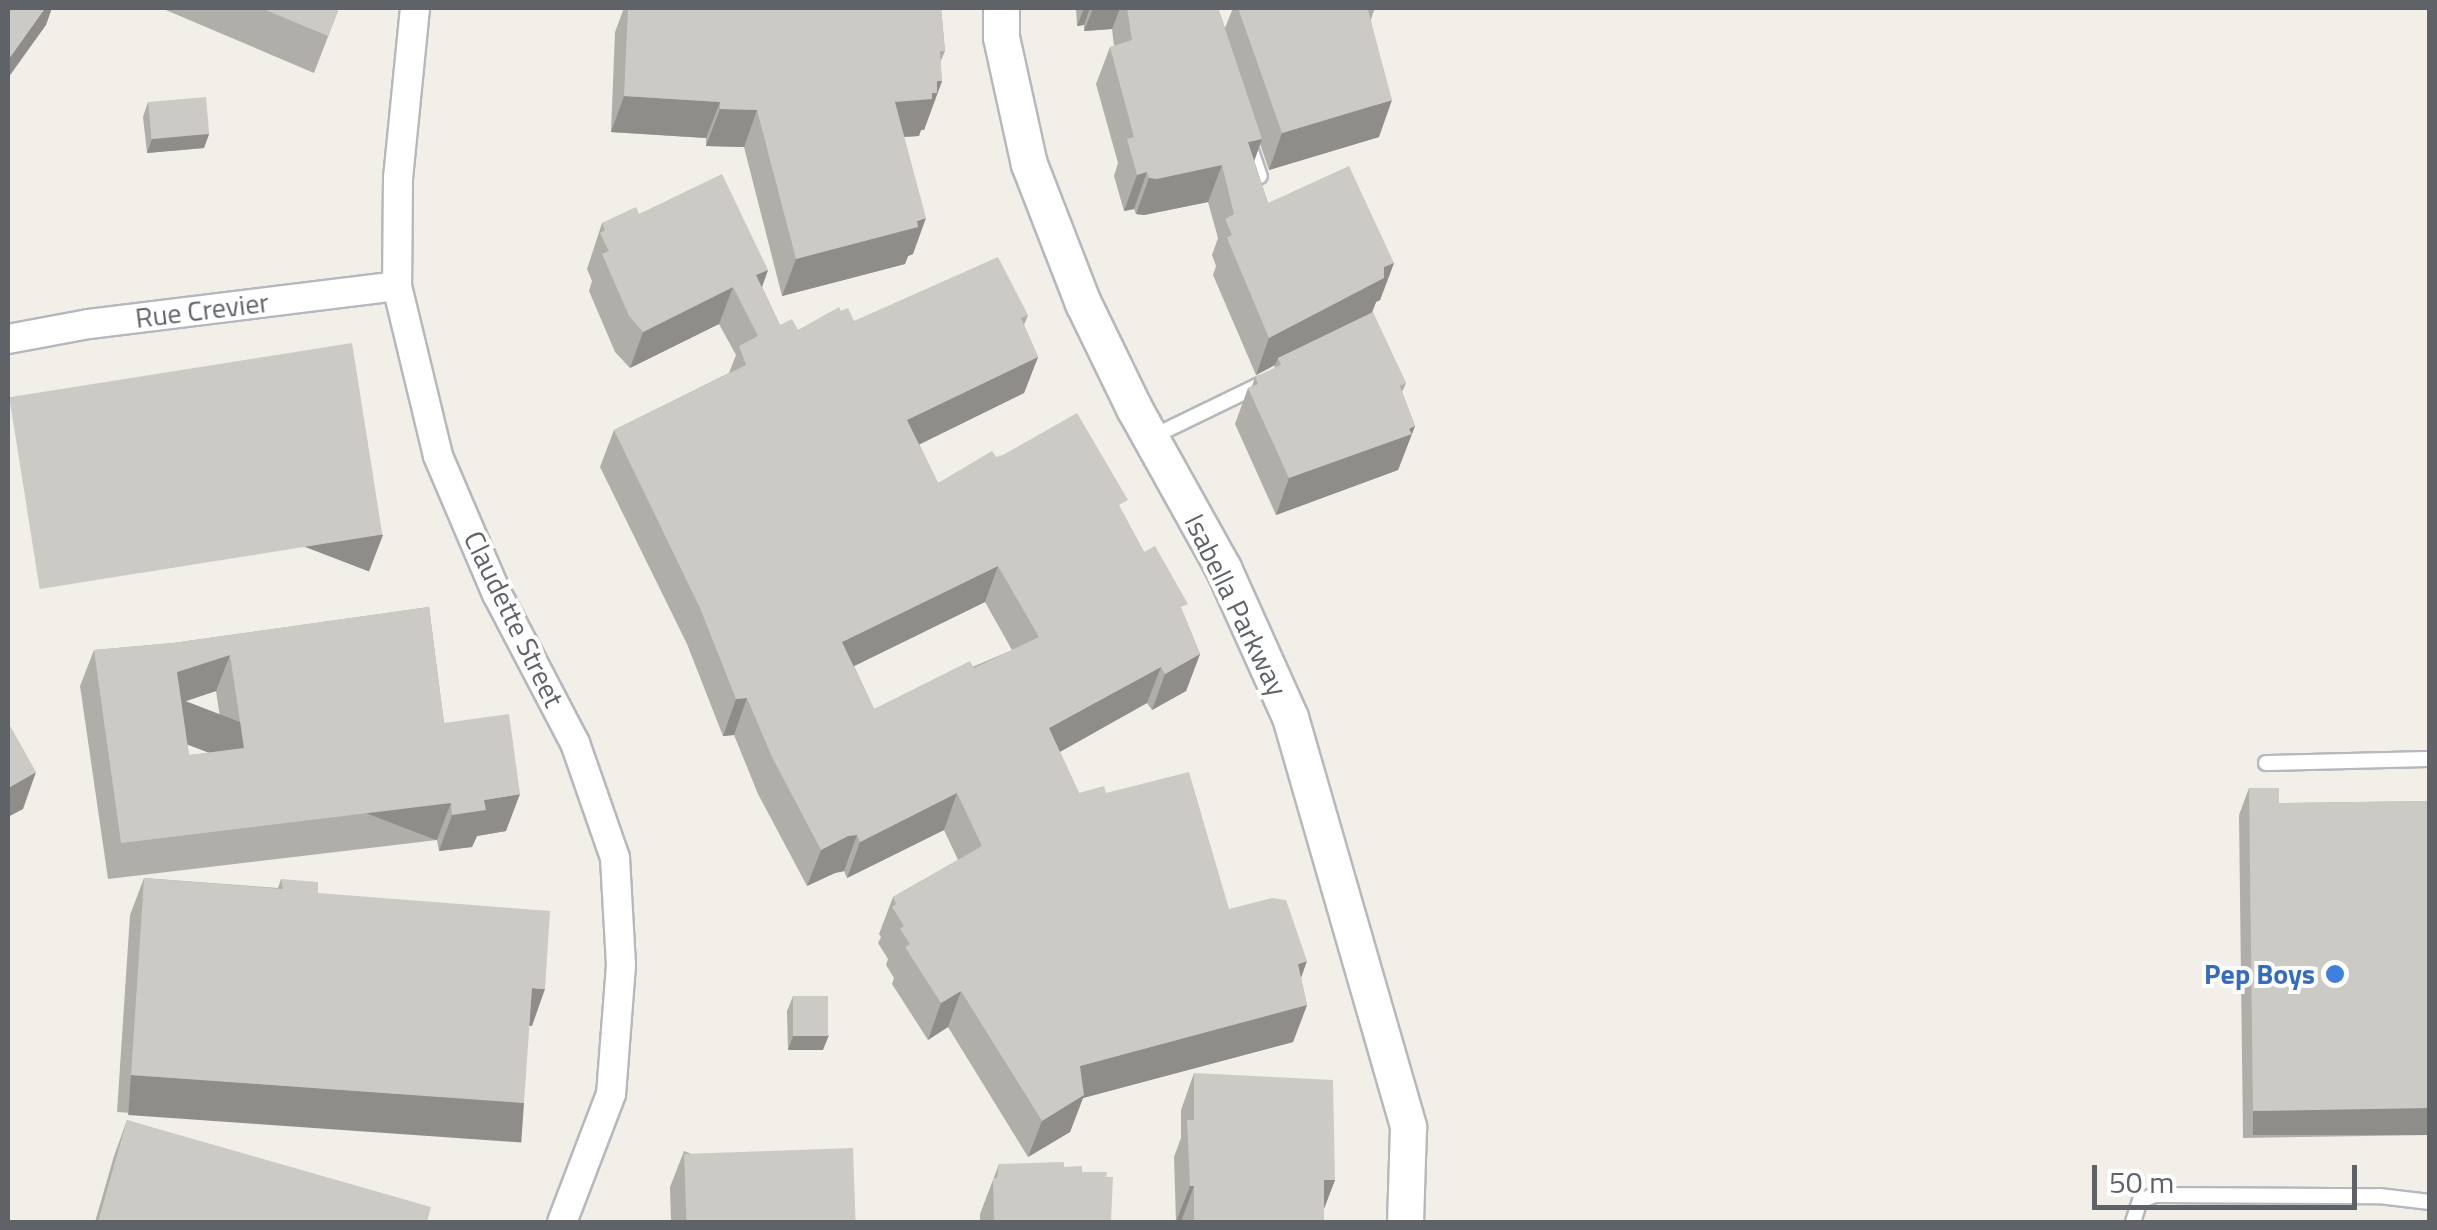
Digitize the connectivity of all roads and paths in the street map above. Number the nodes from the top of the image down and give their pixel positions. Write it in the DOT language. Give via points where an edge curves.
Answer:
graph roads {
  1 [pos="415,8"];
  2 [pos="1002,8"];
  3 [pos="1241,122"];
  4 [pos="1260,176"];
  5 [pos="397,286"];
  6 [pos="8,339"];
  7 [pos="1275,377"];
  8 [pos="1150,438"];
  9 [pos="2430,759"];
  10 [pos="2266,763"];
  11 [pos="2430,1202"];
  12 [pos="562,1222"];
  13 [pos="1405,1222"];
  14 [pos="2133,1222"];
  1 -- 5 [label="street, Claudette Street" via="398,178"];
  2 -- 8 [label="street, Isabella Parkway" via="1001,37 1029,164 1084,303"];
  3 -- 4 [label="lane"];
  5 -- 6 [label="street, Rue Crevier"];
  5 -- 12 [label="street, Claudette Street" via="438,456 496,594 575,743 616,858 621,965 612,1094"];
  7 -- 8 [label="lane"];
  8 -- 13 [label="street, Isabella Parkway" via="1223,568 1290,716 1408,1127"];
  9 -- 10 [label="lane"];
  11 -- 14 [label="lane" via="2155,1196 2140,1201"];
}
